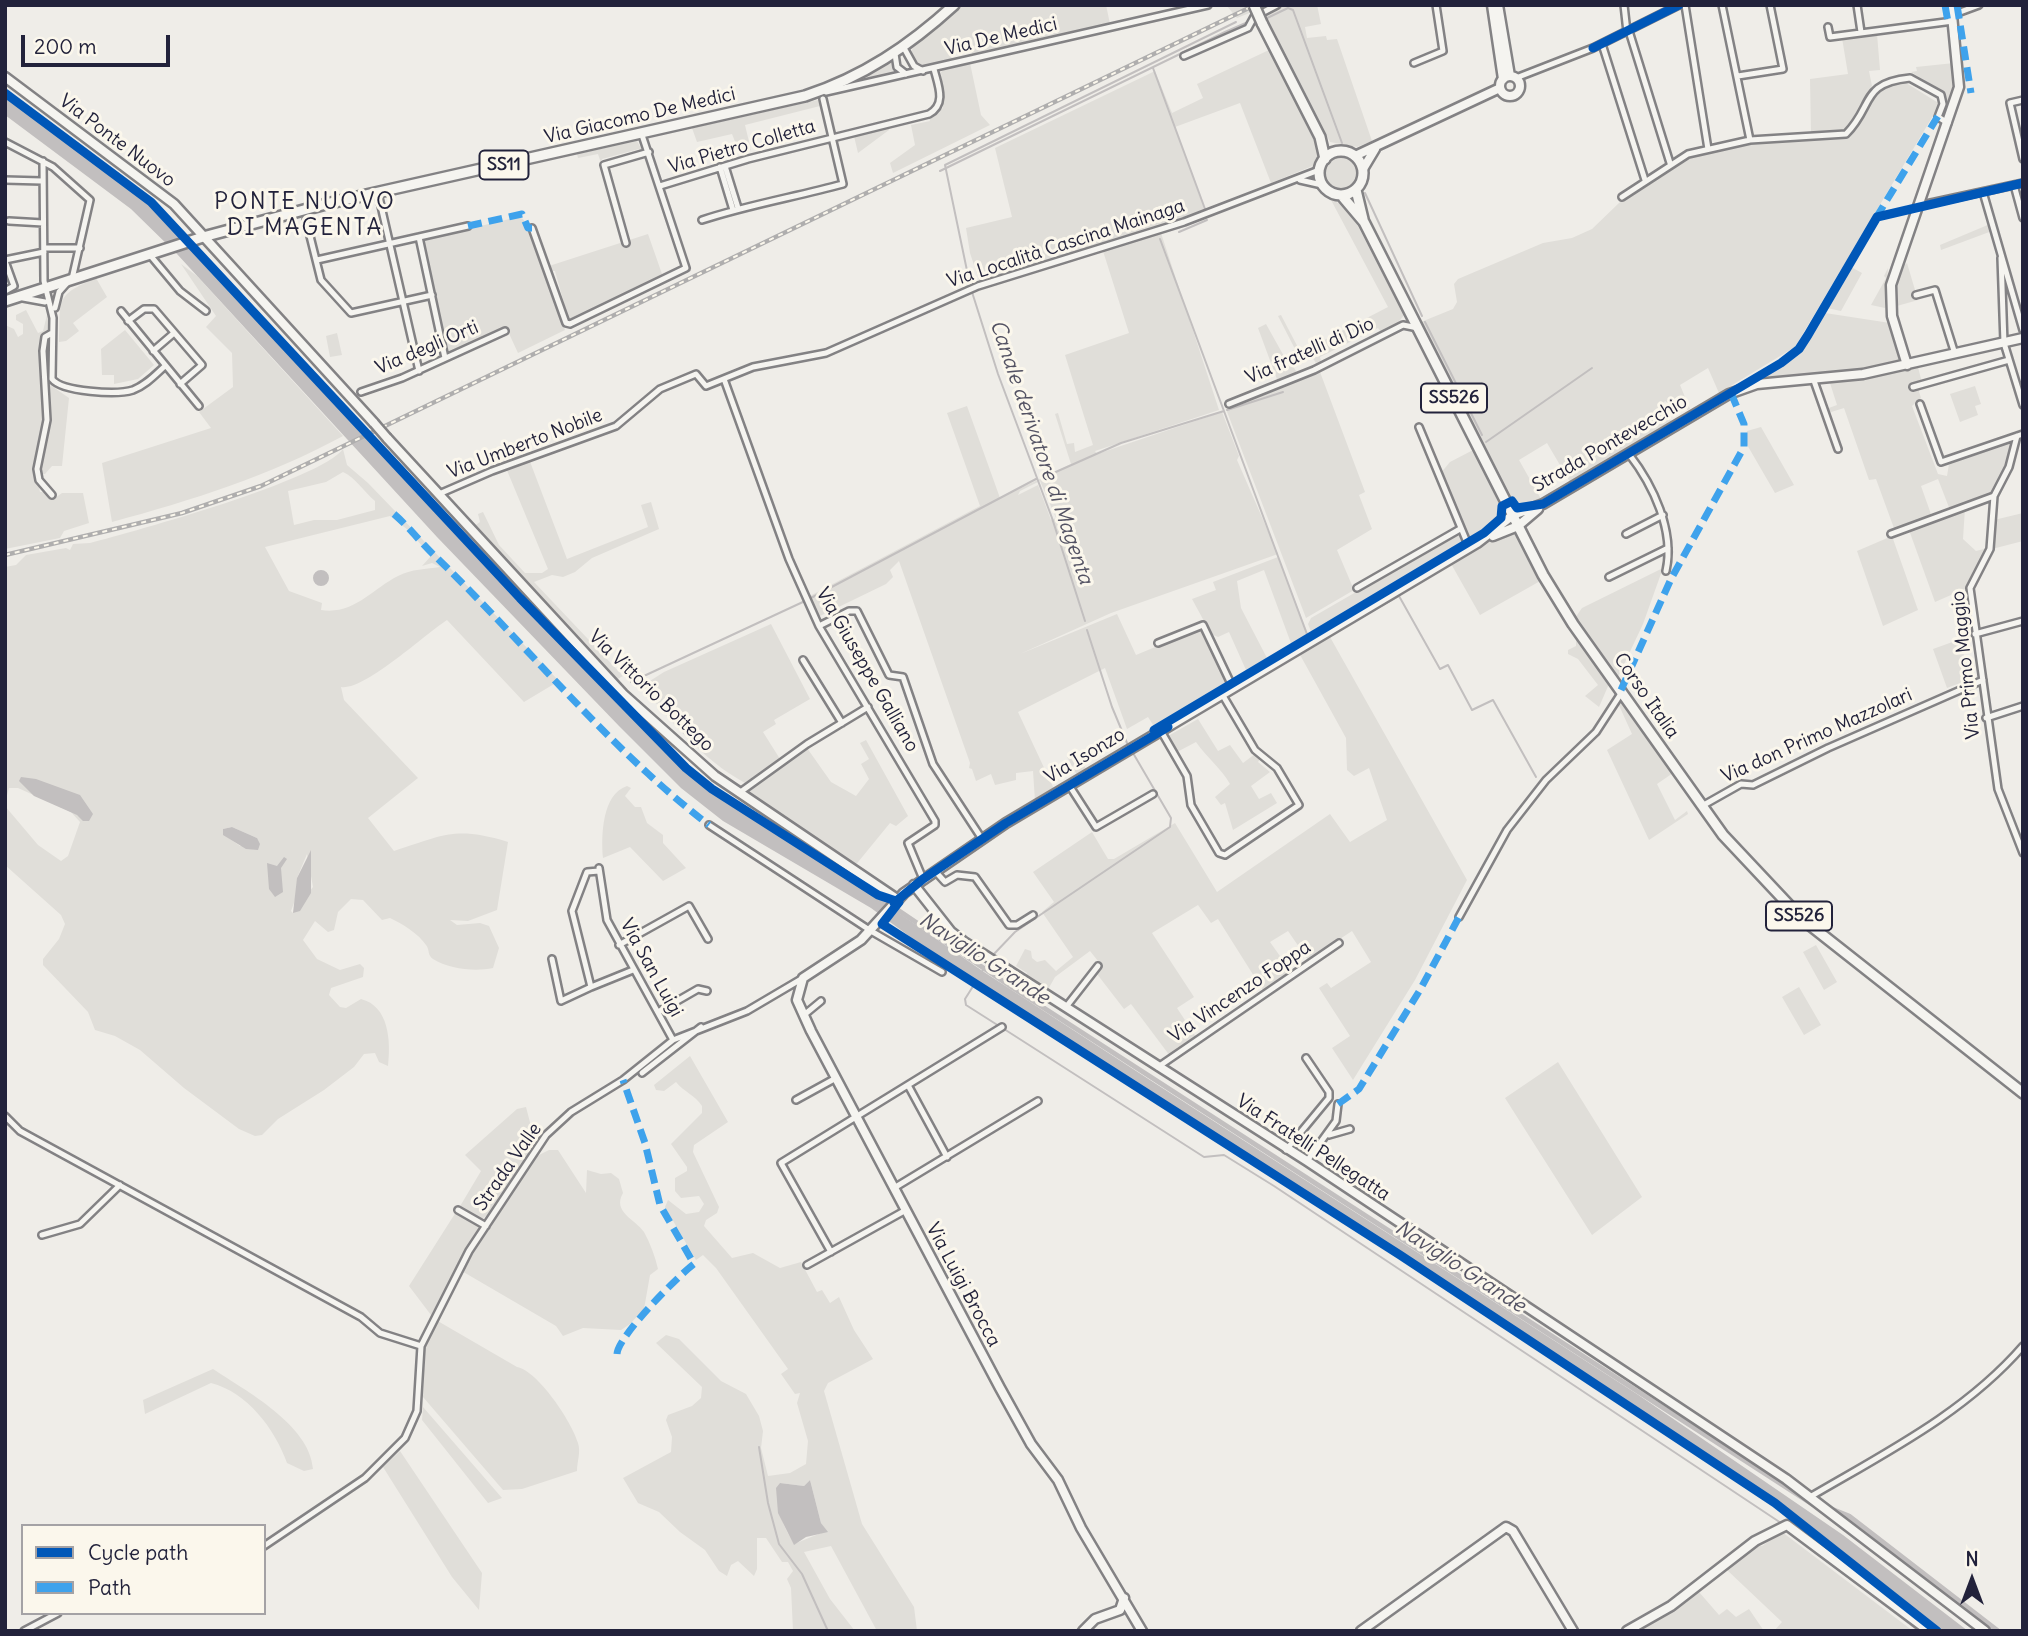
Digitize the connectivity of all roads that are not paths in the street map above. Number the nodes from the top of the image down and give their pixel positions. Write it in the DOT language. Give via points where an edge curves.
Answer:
graph roads {
  1 [pos="954,5"];
  2 [pos="1208,5"];
  3 [pos="1254,5"];
  4 [pos="1277,5"];
  5 [pos="1436,5"];
  6 [pos="1492,5"];
  7 [pos="1498,5"];
  8 [pos="1624,5"];
  9 [pos="1682,5"];
  10 [pos="1722,5"];
  11 [pos="1770,5"];
  12 [pos="1857,5"];
  13 [pos="1951,5"];
  14 [pos="1979,5"];
  15 [pos="1497,16"];
  16 [pos="1952,18"];
  17 [pos="1256,22"];
  18 [pos="1828,27"];
  19 [pos="1628,32"];
  20 [pos="1861,32"];
  21 [pos="1602,44"];
  22 [pos="904,48"];
  23 [pos="895,54"];
  24 [pos="1184,56"];
  25 [pos="1414,63"];
  26 [pos="934,69"];
  27 [pos="923,71"];
  28 [pos="909,75"];
  29 [pos="1738,76"];
  30 [pos="5,77"];
  31 [pos="1507,80"];
  32 [pos="805,96"];
  33 [pos="823,99"];
  34 [pos="2023,100"];
  35 [pos="1948,122"];
  36 [pos="642,135"];
  37 [pos="1320,137"];
  38 [pos="832,138"];
  39 [pos="1750,140"];
  40 [pos="5,142"];
  41 [pos="1375,149"];
  42 [pos="1707,149"];
  43 [pos="649,152"];
  44 [pos="1336,152"];
  45 [pos="1355,156"];
  46 [pos="1325,159"];
  47 [pos="2023,159"];
  48 [pos="43,161"];
  49 [pos="1671,163"];
  50 [pos="722,167"];
  51 [pos="1363,169"];
  52 [pos="1319,170"];
  53 [pos="5,180"];
  54 [pos="1300,180"];
  55 [pos="1645,180"];
  56 [pos="42,181"];
  57 [pos="2023,183"];
  58 [pos="843,184"];
  59 [pos="1322,185"];
  60 [pos="2014,185"];
  61 [pos="660,186"];
  62 [pos="1356,190"];
  63 [pos="1983,192"];
  64 [pos="378,193"];
  65 [pos="845,194"];
  66 [pos="1342,196"];
  67 [pos="1622,197"];
  68 [pos="1917,206"];
  69 [pos="313,208"];
  70 [pos="736,209"];
  71 [pos="294,213"];
  72 [pos="2023,218"];
  73 [pos="306,220"];
  74 [pos="702,220"];
  75 [pos="9,221"];
  76 [pos="1364,222"];
  77 [pos="43,223"];
  78 [pos="468,226"];
  79 [pos="532,228"];
  80 [pos="419,237"];
  81 [pos="200,238"];
  82 [pos="390,243"];
  83 [pos="626,243"];
  84 [pos="80,248"];
  85 [pos="44,250"];
  86 [pos="149,254"];
  87 [pos="2001,258"];
  88 [pos="5,260"];
  89 [pos="317,260"];
  90 [pos="71,279"];
  91 [pos="47,288"];
  92 [pos="432,295"];
  93 [pos="1916,295"];
  94 [pos="7,297"];
  95 [pos="2023,301"];
  96 [pos="45,302"];
  97 [pos="403,303"];
  98 [pos="2015,303"];
  99 [pos="1409,308"];
  100 [pos="121,311"];
  101 [pos="206,311"];
  102 [pos="53,318"];
  103 [pos="128,321"];
  104 [pos="1403,325"];
  105 [pos="1420,329"];
  106 [pos="2023,330"];
  107 [pos="505,331"];
  108 [pos="52,333"];
  109 [pos="174,333"];
  110 [pos="2023,338"];
  111 [pos="2004,343"];
  112 [pos="153,351"];
  113 [pos="1955,354"];
  114 [pos="445,358"];
  115 [pos="2009,360"];
  116 [pos="1907,365"];
  117 [pos="164,366"];
  118 [pos="419,371"];
  119 [pos="1813,378"];
  120 [pos="724,379"];
  121 [pos="180,384"];
  122 [pos="1913,387"];
  123 [pos="361,392"];
  124 [pos="1229,404"];
  125 [pos="1920,404"];
  126 [pos="2023,405"];
  127 [pos="199,406"];
  128 [pos="1419,427"];
  129 [pos="2020,435"];
  130 [pos="1838,449"];
  131 [pos="1629,454"];
  132 [pos="439,494"];
  133 [pos="52,495"];
  134 [pos="1994,496"];
  135 [pos="1543,504"];
  136 [pos="1513,515"];
  137 [pos="1663,515"];
  138 [pos="1518,526"];
  139 [pos="1460,529"];
  140 [pos="1626,534"];
  141 [pos="1891,534"];
  142 [pos="1473,545"];
  143 [pos="1668,548"];
  144 [pos="1666,571"];
  145 [pos="1609,577"];
  146 [pos="1357,588"];
  147 [pos="2023,621"];
  148 [pos="819,626"];
  149 [pos="1975,634"];
  150 [pos="1158,643"];
  151 [pos="803,660"];
  152 [pos="1983,680"];
  153 [pos="1233,688"];
  154 [pos="1622,692"];
  155 [pos="1222,694"];
  156 [pos="2023,706"];
  157 [pos="868,707"];
  158 [pos="1986,718"];
  159 [pos="842,723"];
  160 [pos="1161,731"];
  161 [pos="1069,785"];
  162 [pos="739,793"];
  163 [pos="1153,794"];
  164 [pos="1703,806"];
  165 [pos="709,825"];
  166 [pos="982,839"];
  167 [pos="2023,853"];
  168 [pos="935,871"];
  169 [pos="923,878"];
  170 [pos="915,885"];
  171 [pos="895,902"];
  172 [pos="1032,915"];
  173 [pos="1459,917"];
  174 [pos="871,931"];
  175 [pos="708,939"];
  176 [pos="1339,943"];
  177 [pos="620,944"];
  178 [pos="552,959"];
  179 [pos="1098,966"];
  180 [pos="634,970"];
  181 [pos="942,972"];
  182 [pos="803,978"];
  183 [pos="591,987"];
  184 [pos="707,991"];
  185 [pos="821,1001"];
  186 [pos="1066,1007"];
  187 [pos="657,1012"];
  188 [pos="804,1015"];
  189 [pos="701,1027"];
  190 [pos="1002,1028"];
  191 [pos="673,1040"];
  192 [pos="1306,1058"];
  193 [pos="1158,1067"];
  194 [pos="642,1073"];
  195 [pos="836,1078"];
  196 [pos="909,1087"];
  197 [pos="2023,1093"];
  198 [pos="796,1100"];
  199 [pos="1038,1101"];
  200 [pos="1338,1104"];
  201 [pos="5,1116"];
  202 [pos="857,1118"];
  203 [pos="1350,1129"];
  204 [pos="1329,1135"];
  205 [pos="1286,1150"];
  206 [pos="947,1157"];
  207 [pos="1307,1161"];
  208 [pos="120,1185"];
  209 [pos="894,1188"];
  210 [pos="458,1210"];
  211 [pos="906,1210"];
  212 [pos="486,1226"];
  213 [pos="42,1235"];
  214 [pos="831,1252"];
  215 [pos="807,1265"];
  216 [pos="421,1346"];
  217 [pos="2023,1346"];
  218 [pos="1810,1497"];
  219 [pos="266,1545"];
  220 [pos="1124,1598"];
  221 [pos="1121,1609"];
  222 [pos="1132,1611"];
  223 [pos="54,1615"];
  224 [pos="1093,1627"];
  225 [pos="24,1631"];
  226 [pos="1083,1631"];
  227 [pos="1142,1631"];
  228 [pos="1361,1631"];
  229 [pos="1573,1631"];
  230 [pos="1627,1631"];
  231 [pos="1928,1631"];
  232 [pos="1985,1631"];
  1 -- 22 [label="main road, SS11"];
  2 -- 26 [label="street, Via De Medici"];
  3 -- 17 [label="main road, bridge"];
  4 -- 17 [label="street"];
  5 -- 25 [label="street" via="1443,51"];
  6 -- 15 [label="street"];
  7 -- 15 [label="street"];
  8 -- 19 [label="street"];
  9 -- 19 [label="street"];
  9 -- 42 [label="street"];
  10 -- 29 [label="street"];
  11 -- 29 [label="street" via="1783,69"];
  12 -- 20 [label="street"];
  13 -- 16 [label="street"];
  14 -- 16 [label="street"];
  15 -- 31 [label="street"];
  16 -- 20 [label="street"];
  16 -- 35 [label="street" via="1960,79"];
  17 -- 24 [label="street"];
  17 -- 37 [label="main road"];
  18 -- 20 [label="street" via="1830,37"];
  19 -- 21 [label="street"];
  19 -- 49 [label="street"];
  21 -- 31 [label="street"];
  21 -- 55 [label="street"];
  22 -- 23 [label="main road, SS11"];
  22 -- 27 [label="street, Via De Medici" via="914,66"];
  23 -- 28 [label="street" via="899,70"];
  23 -- 32 [label="main road, SS11" via="848,80"];
  26 -- 27 [label="street, Via De Medici"];
  26 -- 38 [label="street, Via Pietro Colletta" via="940,96 934,112"];
  27 -- 28 [label="street, Via De Medici"];
  28 -- 32 [label="street, Via De Medici"];
  29 -- 39 [label="street"];
  30 -- 81 [label="street, Via Ponte Nuovo" via="158,190"];
  31 -- 41 [label="street"];
  32 -- 36 [label="main road, Via Giacomo De Medici / SS11"];
  33 -- 38 [label="street"];
  34 -- 47 [label="street" via="2010,103"];
  35 -- 39 [label="street" via="1938,117 1944,104 1941,95 1907,78 1874,89 1846,134"];
  35 -- 68 [label="street"];
  36 -- 43 [label="street"];
  36 -- 64 [label="main road, Via Giacomo De Medici / SS11"];
  37 -- 44 [label="main road"];
  37 -- 46 [label="main road"];
  38 -- 50 [label="street, Via Pietro Colletta"];
  38 -- 58 [label="street"];
  39 -- 42 [label="street"];
  40 -- 48 [label="street"];
  41 -- 45 [label="street"];
  41 -- 51 [label="street"];
  42 -- 49 [label="street"];
  43 -- 61 [label="street"];
  43 -- 83 [label="street" via="604,166"];
  44 -- 45 [label="main road"];
  44 -- 46 [label="main road"];
  45 -- 51 [label="main road"];
  46 -- 52 [label="main road"];
  48 -- 56 [label="street"];
  48 -- 84 [label="street" via="90,200"];
  49 -- 55 [label="street"];
  50 -- 61 [label="street, Via Pietro Colletta"];
  50 -- 70 [label="street"];
  51 -- 62 [label="main road"];
  52 -- 54 [label="street, Via Località Cascina Mainaga"];
  52 -- 59 [label="main road"];
  53 -- 56 [label="street"];
  54 -- 59 [label="street, Via Località Cascina Mainaga"];
  54 -- 120 [label="street, Via Località Cascina Mainaga" via="1184,222 978,286 826,352 754,367"];
  55 -- 67 [label="street"];
  56 -- 77 [label="street"];
  57 -- 60 [label="street"];
  58 -- 65 [label="street"];
  58 -- 70 [label="street"];
  59 -- 66 [label="main road, SS526"];
  60 -- 63 [label="street"];
  60 -- 72 [label="street"];
  61 -- 79 [label="street" via="686,268 570,324"];
  62 -- 66 [label="main road"];
  62 -- 76 [label="main road, Corso Italia / SS526"];
  63 -- 68 [label="street"];
  63 -- 87 [label="street"];
  64 -- 69 [label="main road, Via Giacomo De Medici / SS11"];
  64 -- 82 [label="street"];
  66 -- 76 [label="main road, Corso Italia / SS526"];
  68 -- 116 [label="street" via="1891,285 1892,316"];
  69 -- 71 [label="main road, Via Giacomo De Medici / SS11"];
  69 -- 73 [label="street" via="313,215"];
  70 -- 74 [label="street"];
  71 -- 73 [label="street"];
  71 -- 81 [label="main road, Via Giacomo De Medici / SS11"];
  73 -- 89 [label="street"];
  75 -- 77 [label="street"];
  76 -- 99 [label="main road, Corso Italia / SS526"];
  77 -- 85 [label="street"];
  78 -- 80 [label="street"];
  80 -- 82 [label="street"];
  80 -- 92 [label="street"];
  81 -- 86 [label="main road, SS11"];
  81 -- 132 [label="street, Via Vittorio Bottego, bridge"];
  82 -- 89 [label="street"];
  82 -- 97 [label="street"];
  84 -- 85 [label="street"];
  84 -- 90 [label="street"];
  85 -- 88 [label="street"];
  85 -- 91 [label="street"];
  86 -- 90 [label="main road, SS11"];
  86 -- 101 [label="street" via="180,291"];
  87 -- 98 [label="street"];
  87 -- 111 [label="street"];
  88 -- 94 [label="street" via="14,286"];
  89 -- 97 [label="street" via="321,281 351,313"];
  90 -- 91 [label="main road, SS11"];
  90 -- 102 [label="street" via="59,292"];
  91 -- 94 [label="main road, SS11"];
  91 -- 96 [label="street"];
  91 -- 102 [label="street"];
  92 -- 97 [label="street"];
  92 -- 114 [label="street"];
  93 -- 113 [label="street" via="1935,290"];
  94 -- 96 [label="street"];
  95 -- 98 [label="street"];
  96 -- 102 [label="street"];
  97 -- 118 [label="street"];
  98 -- 106 [label="street"];
  99 -- 104 [label="street, Via fratelli di Dio"];
  99 -- 105 [label="main road, Corso Italia / SS526"];
  100 -- 103 [label="street"];
  102 -- 108 [label="street"];
  103 -- 109 [label="street" via="151,308"];
  103 -- 112 [label="street"];
  104 -- 105 [label="street, Via fratelli di Dio"];
  104 -- 124 [label="street, Via fratelli di Dio" via="1314,370"];
  105 -- 136 [label="main road, Corso Italia / SS526"];
  107 -- 114 [label="street, Via degli Orti"];
  108 -- 117 [label="street" via="50,372 55,383 65,388 133,390"];
  108 -- 133 [label="street" via="45,337 43,351 47,420 37,469 39,480"];
  109 -- 112 [label="street"];
  109 -- 121 [label="street" via="202,365"];
  110 -- 111 [label="street, Strada Pontevecchio"];
  111 -- 113 [label="street, Strada Pontevecchio"];
  111 -- 115 [label="street"];
  112 -- 117 [label="street"];
  113 -- 116 [label="street, Strada Pontevecchio"];
  114 -- 118 [label="street, Via degli Orti"];
  115 -- 122 [label="street"];
  115 -- 126 [label="street"];
  116 -- 119 [label="street, Strada Pontevecchio"];
  117 -- 121 [label="street"];
  118 -- 123 [label="street, Via degli Orti"];
  119 -- 130 [label="street"];
  119 -- 131 [label="street, Strada Pontevecchio" via="1757,384 1731,393"];
  120 -- 132 [label="street, Via Umberto Nobile" via="705,386 696,374 660,389 633,415 608,429"];
  120 -- 148 [label="street, Via Giuseppe Galliano" via="789,559"];
  121 -- 127 [label="street"];
  125 -- 129 [label="street" via="1941,462"];
  128 -- 139 [label="street"];
  129 -- 134 [label="street, Via Primo Maggio"];
  131 -- 135 [label="street, Strada Pontevecchio"];
  131 -- 137 [label="street"];
  132 -- 162 [label="street, Via Vittorio Bottego" via="623,694"];
  134 -- 141 [label="street"];
  134 -- 149 [label="street, Via Primo Maggio" via="1990,549 1970,587"];
  135 -- 136 [label="street, Strada Pontevecchio"];
  135 -- 138 [label="street, Strada Pontevecchio"];
  136 -- 138 [label="main road, Corso Italia / SS526"];
  136 -- 142 [label="street, Via Isonzo"];
  137 -- 140 [label="street"];
  137 -- 143 [label="street"];
  138 -- 142 [label="street, Via Isonzo"];
  138 -- 154 [label="main road, Corso Italia / SS526" via="1573,624"];
  139 -- 142 [label="street"];
  139 -- 146 [label="street"];
  142 -- 153 [label="street, Via Isonzo"];
  143 -- 144 [label="street"];
  143 -- 145 [label="street"];
  147 -- 149 [label="street"];
  148 -- 157 [label="street, Via Giuseppe Galliano"];
  148 -- 166 [label="street" via="857,611 889,675 903,677 933,764"];
  149 -- 152 [label="street, Via Primo Maggio"];
  150 -- 153 [label="street" via="1203,625"];
  151 -- 159 [label="street"];
  152 -- 158 [label="street, Via Primo Maggio"];
  152 -- 164 [label="street, Via don Primo Mazzolari" via="1753,785 1741,785"];
  153 -- 155 [label="street, Via Isonzo"];
  154 -- 164 [label="main road, Corso Italia / SS526"];
  154 -- 173 [label="street" via="1596,732 1546,780 1507,830"];
  155 -- 160 [label="street, Via Isonzo"];
  155 -- 160 [label="street" via="1255,750 1277,768 1299,805 1225,855 1219,853 1191,805 1186,776"];
  156 -- 158 [label="street"];
  157 -- 159 [label="street"];
  157 -- 169 [label="street, Via Giuseppe Galliano" via="936,823 908,843"];
  158 -- 167 [label="street, Via Primo Maggio" via="1998,789"];
  159 -- 162 [label="street"];
  160 -- 161 [label="street, Via Isonzo"];
  161 -- 163 [label="street" via="1096,827"];
  161 -- 166 [label="street, Via Isonzo"];
  162 -- 171 [label="street, Via Vittorio Bottego"];
  164 -- 197 [label="main road, Corso Italia / SS526" via="1723,835 1801,918"];
  165 -- 174 [label="street"];
  166 -- 168 [label="street, Via Isonzo"];
  168 -- 169 [label="street, Via Isonzo"];
  168 -- 172 [label="street" via="945,883 957,875 975,877 1009,925"];
  169 -- 170 [label="street, Via Isonzo"];
  170 -- 171 [label="street, Via Isonzo"];
  170 -- 186 [label="street, Via Fratelli Pellegatta" via="951,932"];
  171 -- 174 [label="street, Strada Valle"];
  174 -- 181 [label="street"];
  174 -- 182 [label="street, Strada Valle"];
  175 -- 177 [label="street" via="689,906"];
  176 -- 193 [label="street, Via Vincenzo Foppa"];
  177 -- 180 [label="street, Via San Luigi"];
  177 -- 183 [label="street, Via San Luigi" via="607,920 599,869 587,872 572,911"];
  178 -- 183 [label="street" via="561,1001"];
  179 -- 186 [label="street"];
  180 -- 183 [label="street"];
  180 -- 187 [label="street, Via San Luigi"];
  182 -- 188 [label="street, Via Luigi Brocca" via="797,992"];
  182 -- 189 [label="street, Strada Valle" via="747,1011"];
  184 -- 187 [label="street" via="698,989"];
  185 -- 188 [label="street"];
  186 -- 193 [label="street, Via Fratelli Pellegatta"];
  187 -- 191 [label="street, Via San Luigi"];
  188 -- 195 [label="street, Via Luigi Brocca"];
  189 -- 191 [label="street, Strada Valle"];
  189 -- 194 [label="street"];
  190 -- 196 [label="street"];
  191 -- 212 [label="street, Strada Valle" via="546,1135"];
  192 -- 205 [label="street" via="1329,1098"];
  193 -- 205 [label="street, Via Fratelli Pellegatta"];
  195 -- 198 [label="street"];
  195 -- 202 [label="street, Via Luigi Brocca"];
  196 -- 202 [label="street"];
  196 -- 206 [label="street"];
  199 -- 206 [label="street"];
  200 -- 204 [label="street"];
  201 -- 208 [label="street" via="20,1131"];
  202 -- 209 [label="street, Via Luigi Brocca"];
  202 -- 214 [label="street" via="781,1163"];
  203 -- 204 [label="street"];
  204 -- 207 [label="street"];
  205 -- 207 [label="street, Via Fratelli Pellegatta"];
  206 -- 209 [label="street"];
  207 -- 218 [label="street, Via Fratelli Pellegatta"];
  208 -- 213 [label="street" via="80,1224"];
  208 -- 216 [label="street" via="361,1317 374,1331"];
  209 -- 211 [label="street, Via Luigi Brocca"];
  210 -- 212 [label="street"];
  211 -- 214 [label="street"];
  211 -- 220 [label="street, Via Luigi Brocca" via="1031,1444 1058,1480"];
  212 -- 216 [label="street, Strada Valle"];
  214 -- 215 [label="street"];
  216 -- 219 [label="street, Strada Valle" via="417,1411 399,1447 365,1478"];
  217 -- 218 [label="street" via="1977,1392 1937,1422"];
  218 -- 232 [label="street, Via Fratelli Pellegatta"];
  220 -- 221 [label="street"];
  220 -- 222 [label="street, Via Luigi Brocca"];
  221 -- 222 [label="street"];
  221 -- 224 [label="street"];
  222 -- 227 [label="street, Via Luigi Brocca"];
  223 -- 225 [label="street"];
  224 -- 226 [label="street"];
  228 -- 229 [label="street" via="1506,1527 1513,1531"];
  230 -- 231 [label="street" via="1671,1606 1755,1541 1784,1525"];
}
